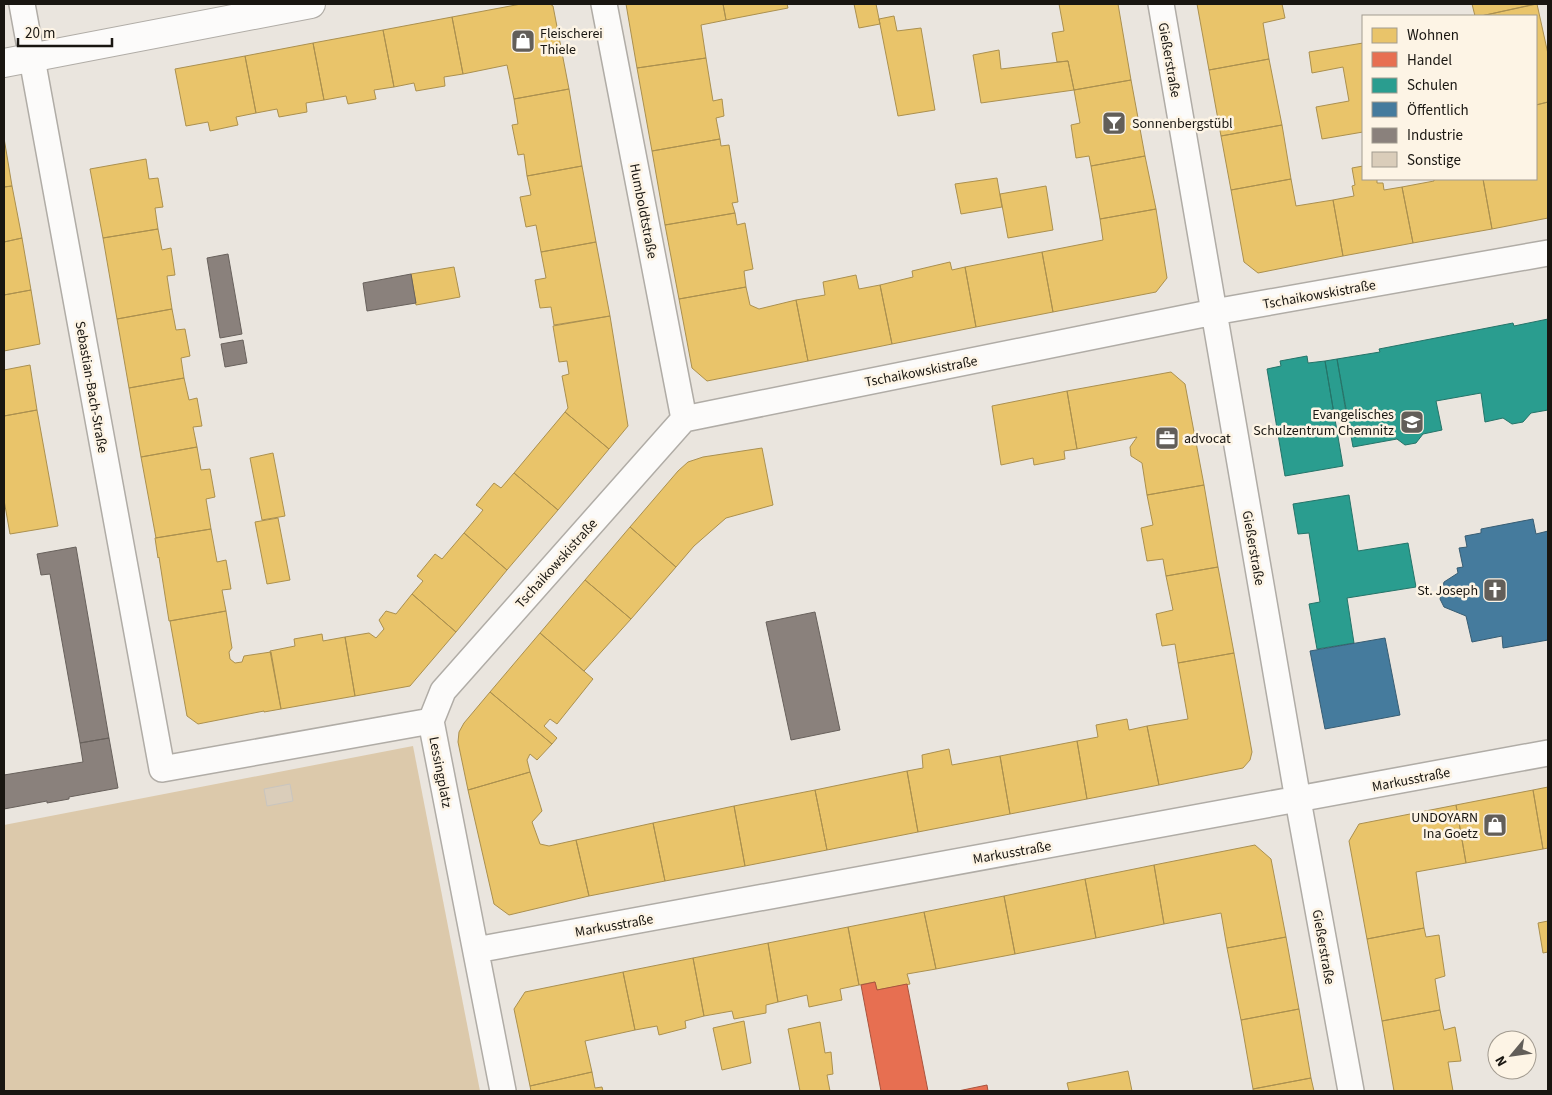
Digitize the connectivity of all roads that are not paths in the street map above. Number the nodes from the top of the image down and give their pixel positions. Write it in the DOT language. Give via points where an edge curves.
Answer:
graph roads {
  1 [pos="22,4"];
  2 [pos="311,4"];
  3 [pos="604,4"];
  4 [pos="1161,4"];
  5 [pos="32,58"];
  6 [pos="4,62"];
  7 [pos="1548,253"];
  8 [pos="1214,312"];
  9 [pos="684,419"];
  10 [pos="431,721"];
  11 [pos="1548,753"];
  12 [pos="162,769"];
  13 [pos="1298,800"];
  14 [pos="476,950"];
  15 [pos="503,1091"];
  16 [pos="1351,1091"];
  1 -- 5 [label="street, Sebastian-Bach-Straße"];
  2 -- 5 [label="street"];
  3 -- 9 [label="street, Humboldtstraße"];
  4 -- 8 [label="street, Gießerstraße"];
  5 -- 6 [label="street"];
  5 -- 12 [label="street, Sebastian-Bach-Straße"];
  7 -- 8 [label="street, Tschaikowskistraße"];
  8 -- 9 [label="street, Tschaikowskistraße"];
  8 -- 13 [label="street, Gießerstraße"];
  9 -- 10 [label="street, Tschaikowskistraße" via="443,691"];
  10 -- 12 [label="street, Lessingplatz"];
  10 -- 14 [label="street, Lessingplatz"];
  11 -- 13 [label="street, Markusstraße"];
  13 -- 14 [label="street, Markusstraße"];
  13 -- 16 [label="street, Gießerstraße"];
  14 -- 15 [label="street, Lessingplatz"];
}
